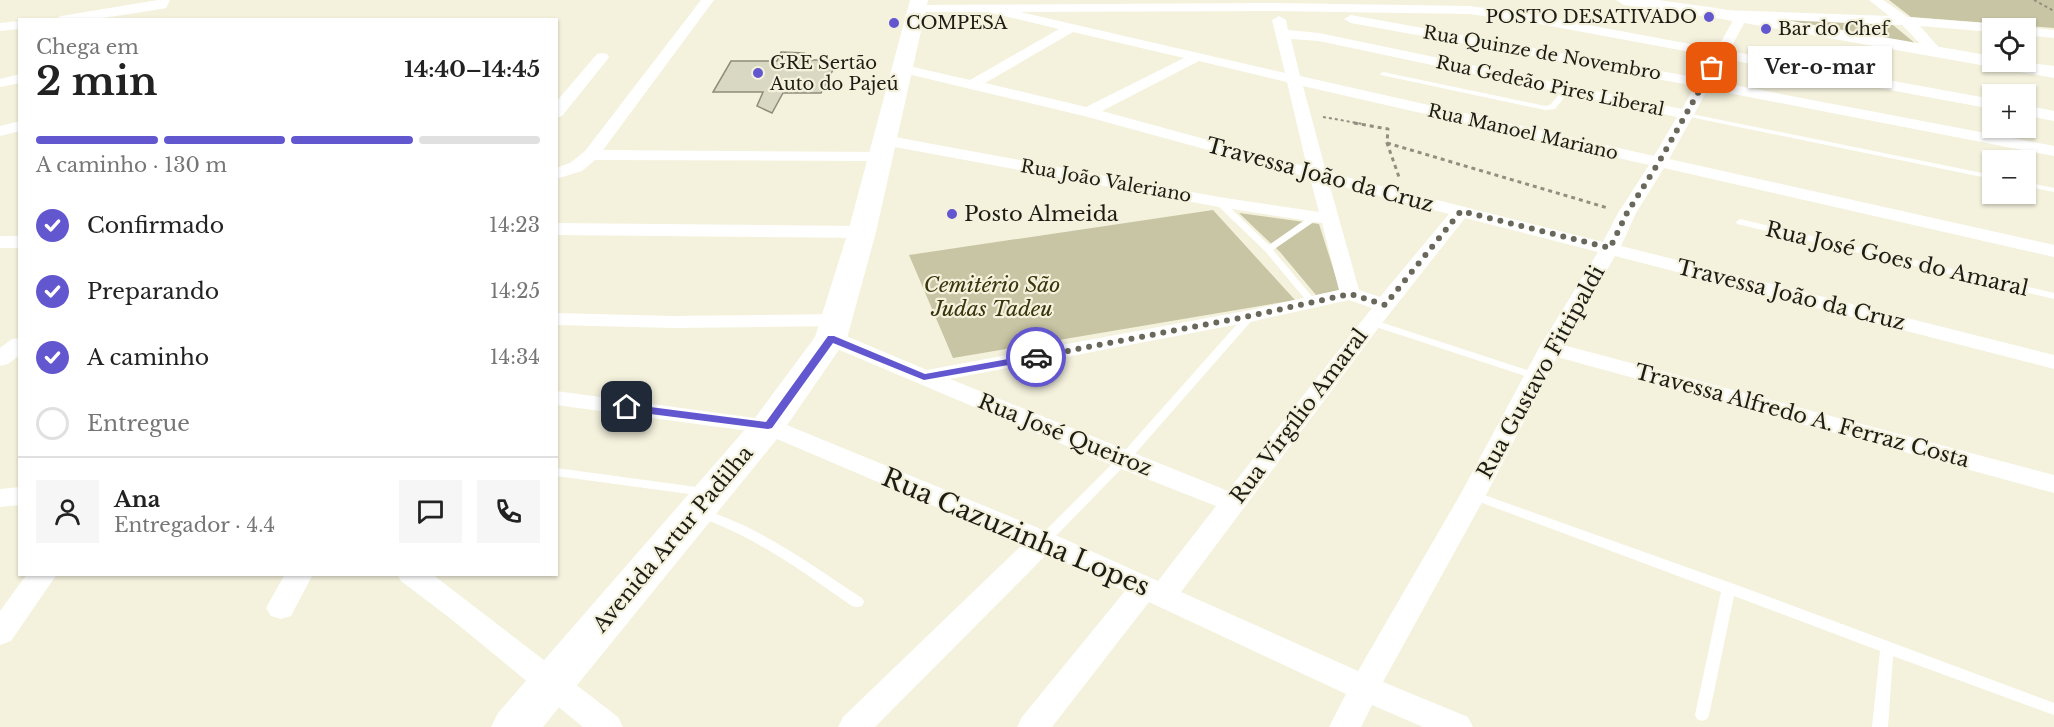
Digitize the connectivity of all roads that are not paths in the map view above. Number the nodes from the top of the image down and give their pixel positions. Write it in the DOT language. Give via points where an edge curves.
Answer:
graph roads {
  1 [pos="708,0"];
  2 [pos="1623,0"];
  3 [pos="1875,0"];
  4 [pos="167,3"];
  5 [pos="918,4"];
  6 [pos="1274,6"];
  7 [pos="992,9"];
  8 [pos="1716,12"];
  9 [pos="73,18"];
  10 [pos="170,18"];
  11 [pos="1741,18"];
  12 [pos="1905,21"];
  13 [pos="18,25"];
  14 [pos="0,27"];
  15 [pos="1982,27"];
  16 [pos="1070,28"];
  17 [pos="2036,32"];
  18 [pos="1284,34"];
  19 [pos="2054,34"];
  20 [pos="1935,51"];
  21 [pos="1720,52"];
  22 [pos="602,57"];
  23 [pos="1196,57"];
  24 [pos="1982,59"];
  25 [pos="900,68"];
  26 [pos="2036,69"];
  27 [pos="2054,72"];
  28 [pos="1383,74"];
  29 [pos="18,78"];
  30 [pos="1293,80"];
  31 [pos="0,83"];
  32 [pos="1702,83"];
  33 [pos="973,84"];
  34 [pos="1566,90"];
  35 [pos="574,92"];
  36 [pos="558,93"];
  37 [pos="1982,102"];
  38 [pos="558,111"];
  39 [pos="1088,112"];
  40 [pos="2036,112"];
  41 [pos="1685,114"];
  42 [pos="2054,116"];
  43 [pos="18,126"];
  44 [pos="0,131"];
  45 [pos="882,149"];
  46 [pos="2054,151"];
  47 [pos="591,155"];
  48 [pos="1659,162"];
  49 [pos="558,173"];
  50 [pos="1318,175"];
  51 [pos="1982,175"];
  52 [pos="2036,186"];
  53 [pos="2054,190"];
  54 [pos="1219,202"];
  55 [pos="1461,211"];
  56 [pos="1322,218"];
  57 [pos="1740,222"];
  58 [pos="558,229"];
  59 [pos="862,232"];
  60 [pos="0,242"];
  61 [pos="18,242"];
  62 [pos="1610,248"];
  63 [pos="1268,249"];
  64 [pos="2054,251"];
  65 [pos="1350,294"];
  66 [pos="2054,296"];
  67 [pos="1312,302"];
  68 [pos="1378,313"];
  69 [pos="1250,316"];
  70 [pos="558,319"];
  71 [pos="835,329"];
  72 [pos="18,346"];
  73 [pos="1550,348"];
  74 [pos="0,359"];
  75 [pos="2054,362"];
  76 [pos="1535,376"];
  77 [pos="924,377"];
  78 [pos="558,398"];
  79 [pos="768,426"];
  80 [pos="1123,460"];
  81 [pos="558,472"];
  82 [pos="2054,484"];
  83 [pos="1473,495"];
  84 [pos="18,496"];
  85 [pos="0,498"];
  86 [pos="702,502"];
  87 [pos="1233,503"];
  88 [pos="1042,541"];
  89 [pos="43,576"];
  90 [pos="298,576"];
  91 [pos="414,576"];
  92 [pos="1729,588"];
  93 [pos="1154,591"];
  94 [pos="857,602"];
  95 [pos="281,608"];
  96 [pos="0,633"];
  97 [pos="1887,647"];
  98 [pos="551,685"];
  99 [pos="1364,688"];
  100 [pos="2054,709"];
  101 [pos="1702,715"];
  102 [pos="515,727"];
  103 [pos="607,727"];
  104 [pos="854,727"];
  105 [pos="1033,727"];
  106 [pos="1345,727"];
  107 [pos="1457,727"];
  108 [pos="1880,727"];
  1 -- 47 [label="street"];
  2 -- 8 [label="street"];
  3 -- 12 [label="street"];
  4 -- 9 [label="street"];
  4 -- 10 [label="street"];
  5 -- 7 [label="street"];
  5 -- 25 [label="main road, Avenida Artur Padilha"];
  6 -- 7 [label="street"];
  6 -- 18 [label="street"];
  6 -- 21 [label="street" via="1499,13"];
  6 -- 32 [label="street, Rua Quinze de Novembro"];
  7 -- 16 [label="street, Rua Manoel Mariano"];
  8 -- 11 [label="street"];
  8 -- 12 [label="street"];
  11 -- 20 [label="street"];
  11 -- 21 [label="street, Rua Gustavo Fittipaldi"];
  12 -- 15 [label="street"];
  12 -- 20 [label="street"];
  13 -- 14 [label="street"];
  16 -- 23 [label="street, Rua Manoel Mariano"];
  16 -- 33 [label="street"];
  17 -- 19 [label="street"];
  18 -- 30 [label="street"];
  18 -- 34 [label="street, Rua Gedeão Pires Liberal" via="1364,46"];
  20 -- 24 [label="street"];
  21 -- 32 [label="street, Rua Gustavo Fittipaldi"];
  21 -- 37 [label="street"];
  22 -- 35 [label="street"];
  23 -- 30 [label="street, Rua Manoel Mariano"];
  23 -- 39 [label="street"];
  25 -- 33 [label="street, Travessa João da Cruz"];
  25 -- 45 [label="main road, Avenida Artur Padilha"];
  26 -- 27 [label="street"];
  28 -- 34 [label="lane" via="1548,108"];
  29 -- 31 [label="street"];
  30 -- 48 [label="street, Rua Manoel Mariano"];
  30 -- 50 [label="street"];
  32 -- 41 [label="street, Rua Gustavo Fittipaldi"];
  32 -- 46 [label="street, Rua Quinze de Novembro"];
  33 -- 39 [label="street, Travessa João da Cruz"];
  34 -- 41 [label="street, Rua Gedeão Pires Liberal"];
  35 -- 36 [label="street"];
  35 -- 38 [label="street"];
  39 -- 50 [label="street, Travessa João da Cruz"];
  40 -- 42 [label="street"];
  41 -- 48 [label="street, Rua Gustavo Fittipaldi"];
  41 -- 51 [label="lane, Rua Gedeão Pires Liberal"];
  43 -- 44 [label="street"];
  45 -- 47 [label="street, Rua João Valeriano"];
  45 -- 54 [label="street, Rua João Valeriano"];
  45 -- 59 [label="main road, Avenida Artur Padilha"];
  47 -- 49 [label="street" via="576,167"];
  48 -- 62 [label="street, Rua Gustavo Fittipaldi"];
  48 -- 64 [label="street, Rua Manoel Mariano"];
  50 -- 55 [label="street, Travessa João da Cruz"];
  50 -- 56 [label="street"];
  52 -- 53 [label="lane"];
  54 -- 56 [label="street, Rua João Valeriano"];
  54 -- 63 [label="lane"];
  55 -- 62 [label="street, Travessa João da Cruz"];
  55 -- 68 [label="street, Rua Virgílio Amaral"];
  56 -- 63 [label="lane"];
  56 -- 65 [label="street"];
  57 -- 66 [label="lane, Rua José Goes do Amaral"];
  58 -- 59 [label="street"];
  59 -- 71 [label="main road, Avenida Artur Padilha"];
  60 -- 61 [label="street"];
  62 -- 73 [label="street, Rua Gustavo Fittipaldi"];
  62 -- 75 [label="street, Travessa João da Cruz"];
  63 -- 67 [label="lane"];
  65 -- 67 [label="street"];
  65 -- 68 [label="street"];
  67 -- 69 [label="street"];
  68 -- 76 [label="lane"];
  68 -- 87 [label="street, Rua Virgílio Amaral"];
  69 -- 77 [label="street"];
  69 -- 80 [label="lane"];
  70 -- 71 [label="street"];
  71 -- 77 [label="street, Rua José Queiroz"];
  71 -- 79 [label="main road, Avenida Artur Padilha"];
  72 -- 74 [label="street"];
  73 -- 76 [label="street, Rua Gustavo Fittipaldi"];
  73 -- 82 [label="street, Travessa Alfredo A. Ferraz Costa"];
  76 -- 83 [label="street, Rua Gustavo Fittipaldi"];
  77 -- 80 [label="street, Rua José Queiroz"];
  78 -- 79 [label="street, Rua Cazuzinha Lopes"];
  79 -- 86 [label="main road, Avenida Artur Padilha"];
  79 -- 88 [label="street, Rua Cazuzinha Lopes"];
  80 -- 87 [label="street, Rua José Queiroz"];
  80 -- 88 [label="lane"];
  81 -- 86 [label="lane"];
  83 -- 92 [label="lane"];
  83 -- 99 [label="street, Rua Gustavo Fittipaldi"];
  84 -- 85 [label="street"];
  86 -- 94 [label="lane"];
  86 -- 98 [label="main road, Avenida Artur Padilha"];
  87 -- 93 [label="street, Rua Virgílio Amaral"];
  88 -- 93 [label="street, Rua Cazuzinha Lopes"];
  88 -- 104 [label="street"];
  89 -- 96 [label="street"];
  90 -- 95 [label="street"];
  91 -- 98 [label="street" via="457,606"];
  92 -- 97 [label="lane"];
  92 -- 101 [label="lane"];
  93 -- 99 [label="street, Rua Cazuzinha Lopes"];
  93 -- 105 [label="street, Rua Virgílio Amaral"];
  97 -- 100 [label="lane"];
  97 -- 108 [label="lane"];
  98 -- 102 [label="main road, Avenida Artur Padilha"];
  98 -- 103 [label="street"];
  99 -- 106 [label="street, Rua Gustavo Fittipaldi"];
  99 -- 107 [label="street, Rua Cazuzinha Lopes"];
}
